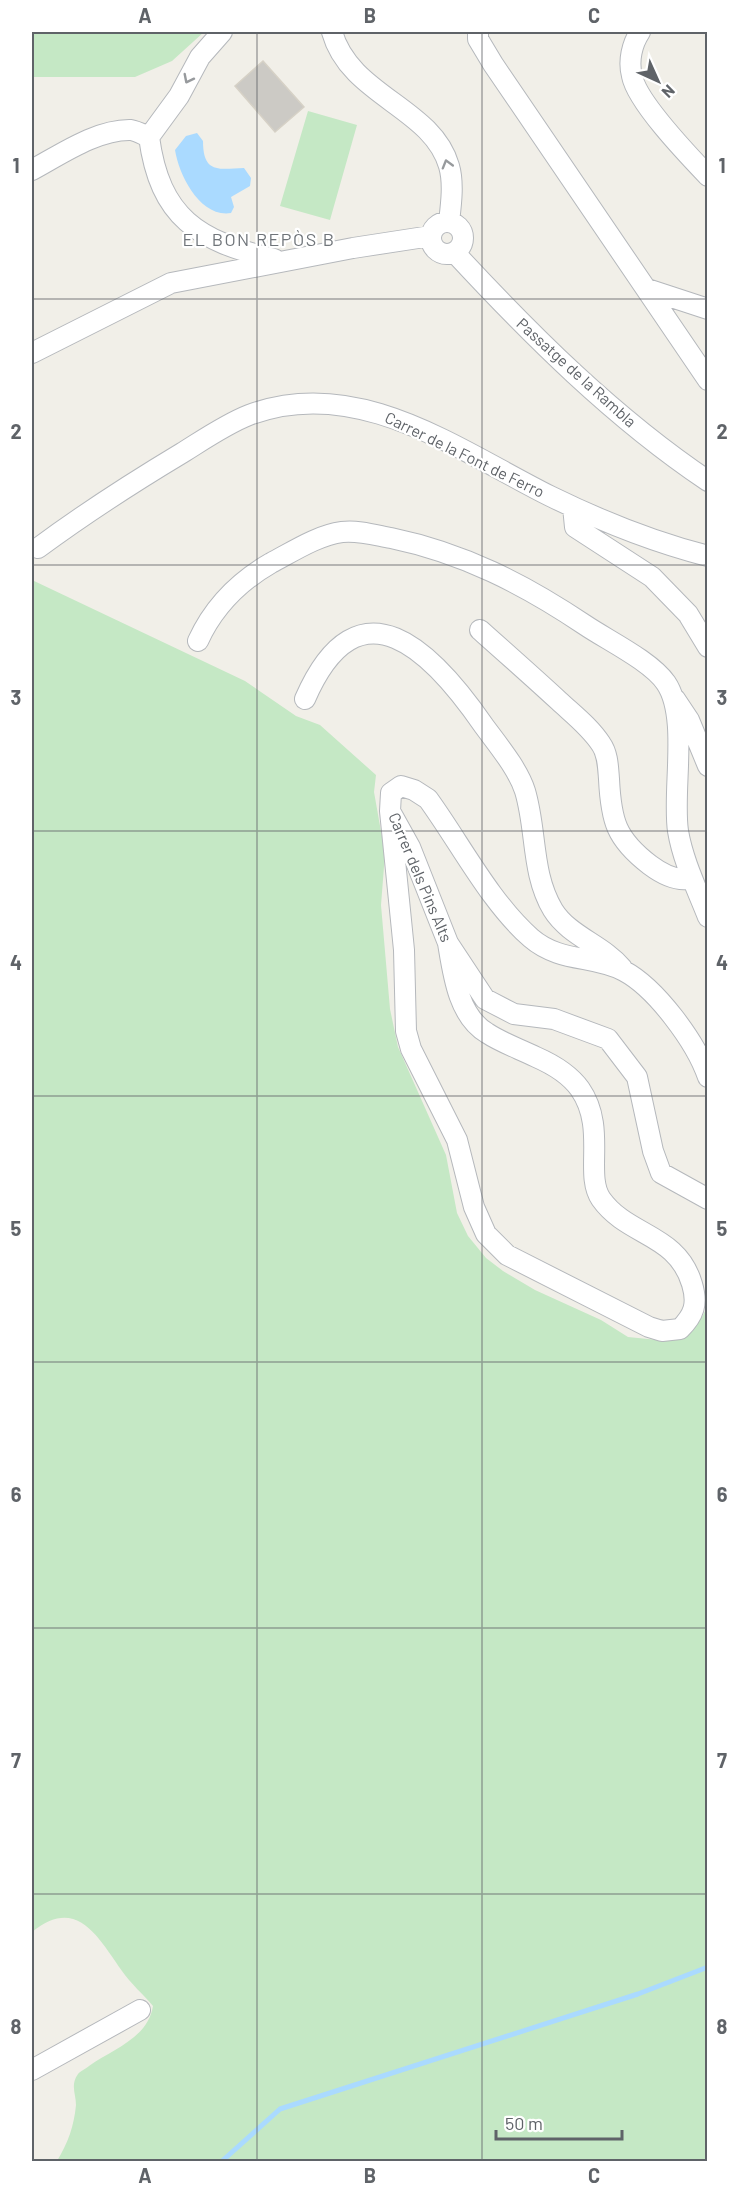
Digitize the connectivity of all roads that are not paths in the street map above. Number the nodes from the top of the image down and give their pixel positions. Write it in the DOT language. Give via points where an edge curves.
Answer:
graph roads {
  1 [pos="222,32"];
  2 [pos="333,32"];
  3 [pos="478,32"];
  4 [pos="640,32"];
  5 [pos="149,137"];
  6 [pos="32,170"];
  7 [pos="708,176"];
  8 [pos="449,222"];
  9 [pos="431,237"];
  10 [pos="455,253"];
  11 [pos="282,261"];
  12 [pos="647,289"];
  13 [pos="708,309"];
  14 [pos="32,353"];
  15 [pos="708,380"];
  16 [pos="708,481"];
  17 [pos="573,507"];
  18 [pos="38,548"];
  19 [pos="708,556"];
  20 [pos="480,630"];
  21 [pos="198,641"];
  22 [pos="708,647"];
  23 [pos="672,695"];
  24 [pos="305,699"];
  25 [pos="708,765"];
  26 [pos="390,811"];
  27 [pos="692,878"];
  28 [pos="708,917"];
  29 [pos="448,943"];
  30 [pos="623,970"];
  31 [pos="708,1077"];
  32 [pos="708,1199"];
  33 [pos="140,2010"];
  34 [pos="32,2070"];
  1 -- 5 [label="street, one-way" via="200,57 179,96"];
  8 -- 2 [label="street, one-way" via="450,168 443,150 400,108 363,81 347,63"];
  3 -- 12 [label="street" via="493,64"];
  4 -- 7 [label="street" via="632,48 631,63 637,91"];
  5 -- 6 [label="street" via="132,130 112,133 87,141"];
  5 -- 11 [label="street" via="155,172 179,213 208,238"];
  8 -- 9 [label="street" via="435,227"];
  8 -- 10 [label="street" via="464,235 462,246"];
  9 -- 10 [label="street" via="436,250 445,255"];
  9 -- 11 [label="street"];
  10 -- 16 [label="street, Passatge de la Rambla" via="547,347"];
  11 -- 14 [label="street" via="171,283"];
  12 -- 13 [label="street"];
  12 -- 15 [label="street"];
  17 -- 18 [label="street, Carrer de la Font de Ferro" via="437,437 373,410 334,403 286,405 248,415 202,440 102,501"];
  17 -- 19 [label="street, Carrer de la Font de Ferro" via="620,528"];
  17 -- 22 [label="street" via="575,527 652,577 688,614"];
  20 -- 27 [label="street" via="602,745 608,761 610,810 625,843 655,869 671,877"];
  21 -- 23 [label="street" via="223,599 254,573 297,549 341,532 368,533 459,556 506,577 648,666 665,681"];
  23 -- 25 [label="street" via="689,720"];
  23 -- 27 [label="street" via="678,753 678,829"];
  24 -- 30 [label="street" via="314,678 330,657 365,633 382,632 418,651 448,678 472,708 525,790 537,866 555,912"];
  26 -- 29 [label="street, Carrer dels Pins Alts" via="410,847"];
  26 -- 29 [label="street" via="404,950 406,1031 411,1049 457,1140 474,1207 486,1234 507,1255 649,1327 662,1331 680,1329 694,1311 696,1296 686,1268 663,1242 621,1218 601,1198 595,1184 595,1127 579,1088 544,1061 485,1032 473,1020 455,980"];
  26 -- 30 [label="street, Carrer dels Pins Alts" via="391,793 401,786 428,799 499,902 530,937 548,951"];
  27 -- 28 [label="street"];
  29 -- 32 [label="street, Carrer dels Pins Alts" via="485,999 514,1014 554,1019 608,1038 637,1077 661,1173"];
  30 -- 31 [label="street, Carrer dels Pins Alts" via="669,1012"];
  33 -- 34 [label="street"];
}
